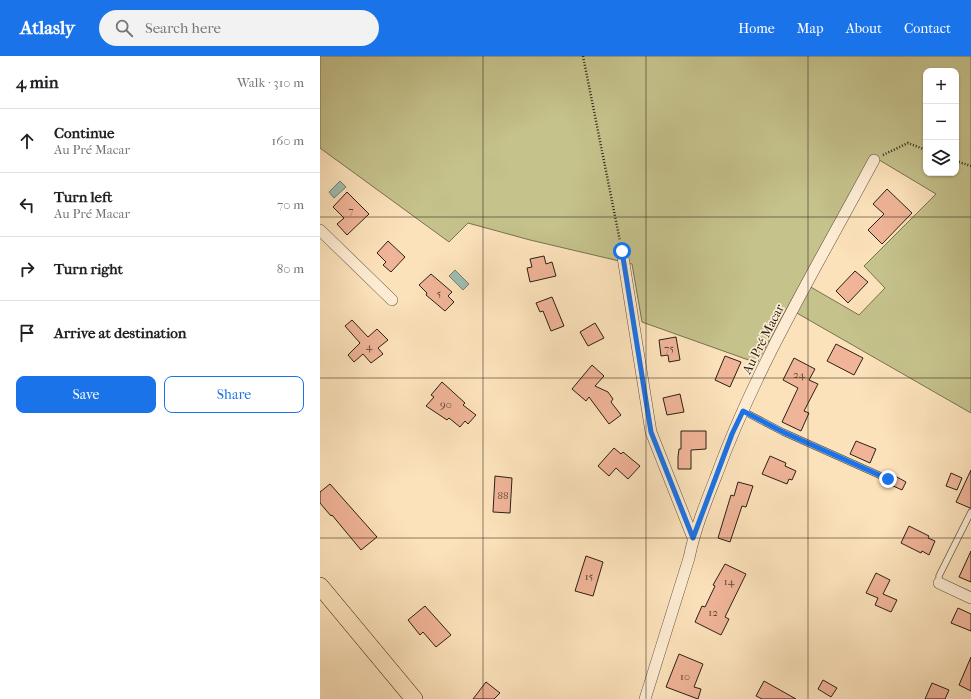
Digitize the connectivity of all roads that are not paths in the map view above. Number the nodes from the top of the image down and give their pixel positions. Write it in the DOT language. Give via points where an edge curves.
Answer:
graph roads {
  1 [pos="874,160"];
  2 [pos="320,230"];
  3 [pos="622,251"];
  4 [pos="392,300"];
  5 [pos="743,411"];
  6 [pos="888,479"];
  7 [pos="971,512"];
  8 [pos="693,538"];
  9 [pos="939,583"];
  10 [pos="320,586"];
  11 [pos="971,598"];
  12 [pos="414,699"];
  13 [pos="645,699"];
  1 -- 5 [label="street, Au Pré Macar" via="765,364"];
  2 -- 4 [label="street"];
  3 -- 8 [label="street" via="651,432"];
  5 -- 6 [label="lane" via="783,432"];
  5 -- 8 [label="street, Au Pré Macar"];
  7 -- 9 [label="lane" via="939,576"];
  8 -- 13 [label="street, Au Pré Macar"];
  9 -- 11 [label="street"];
  10 -- 12 [label="main road"];
}
